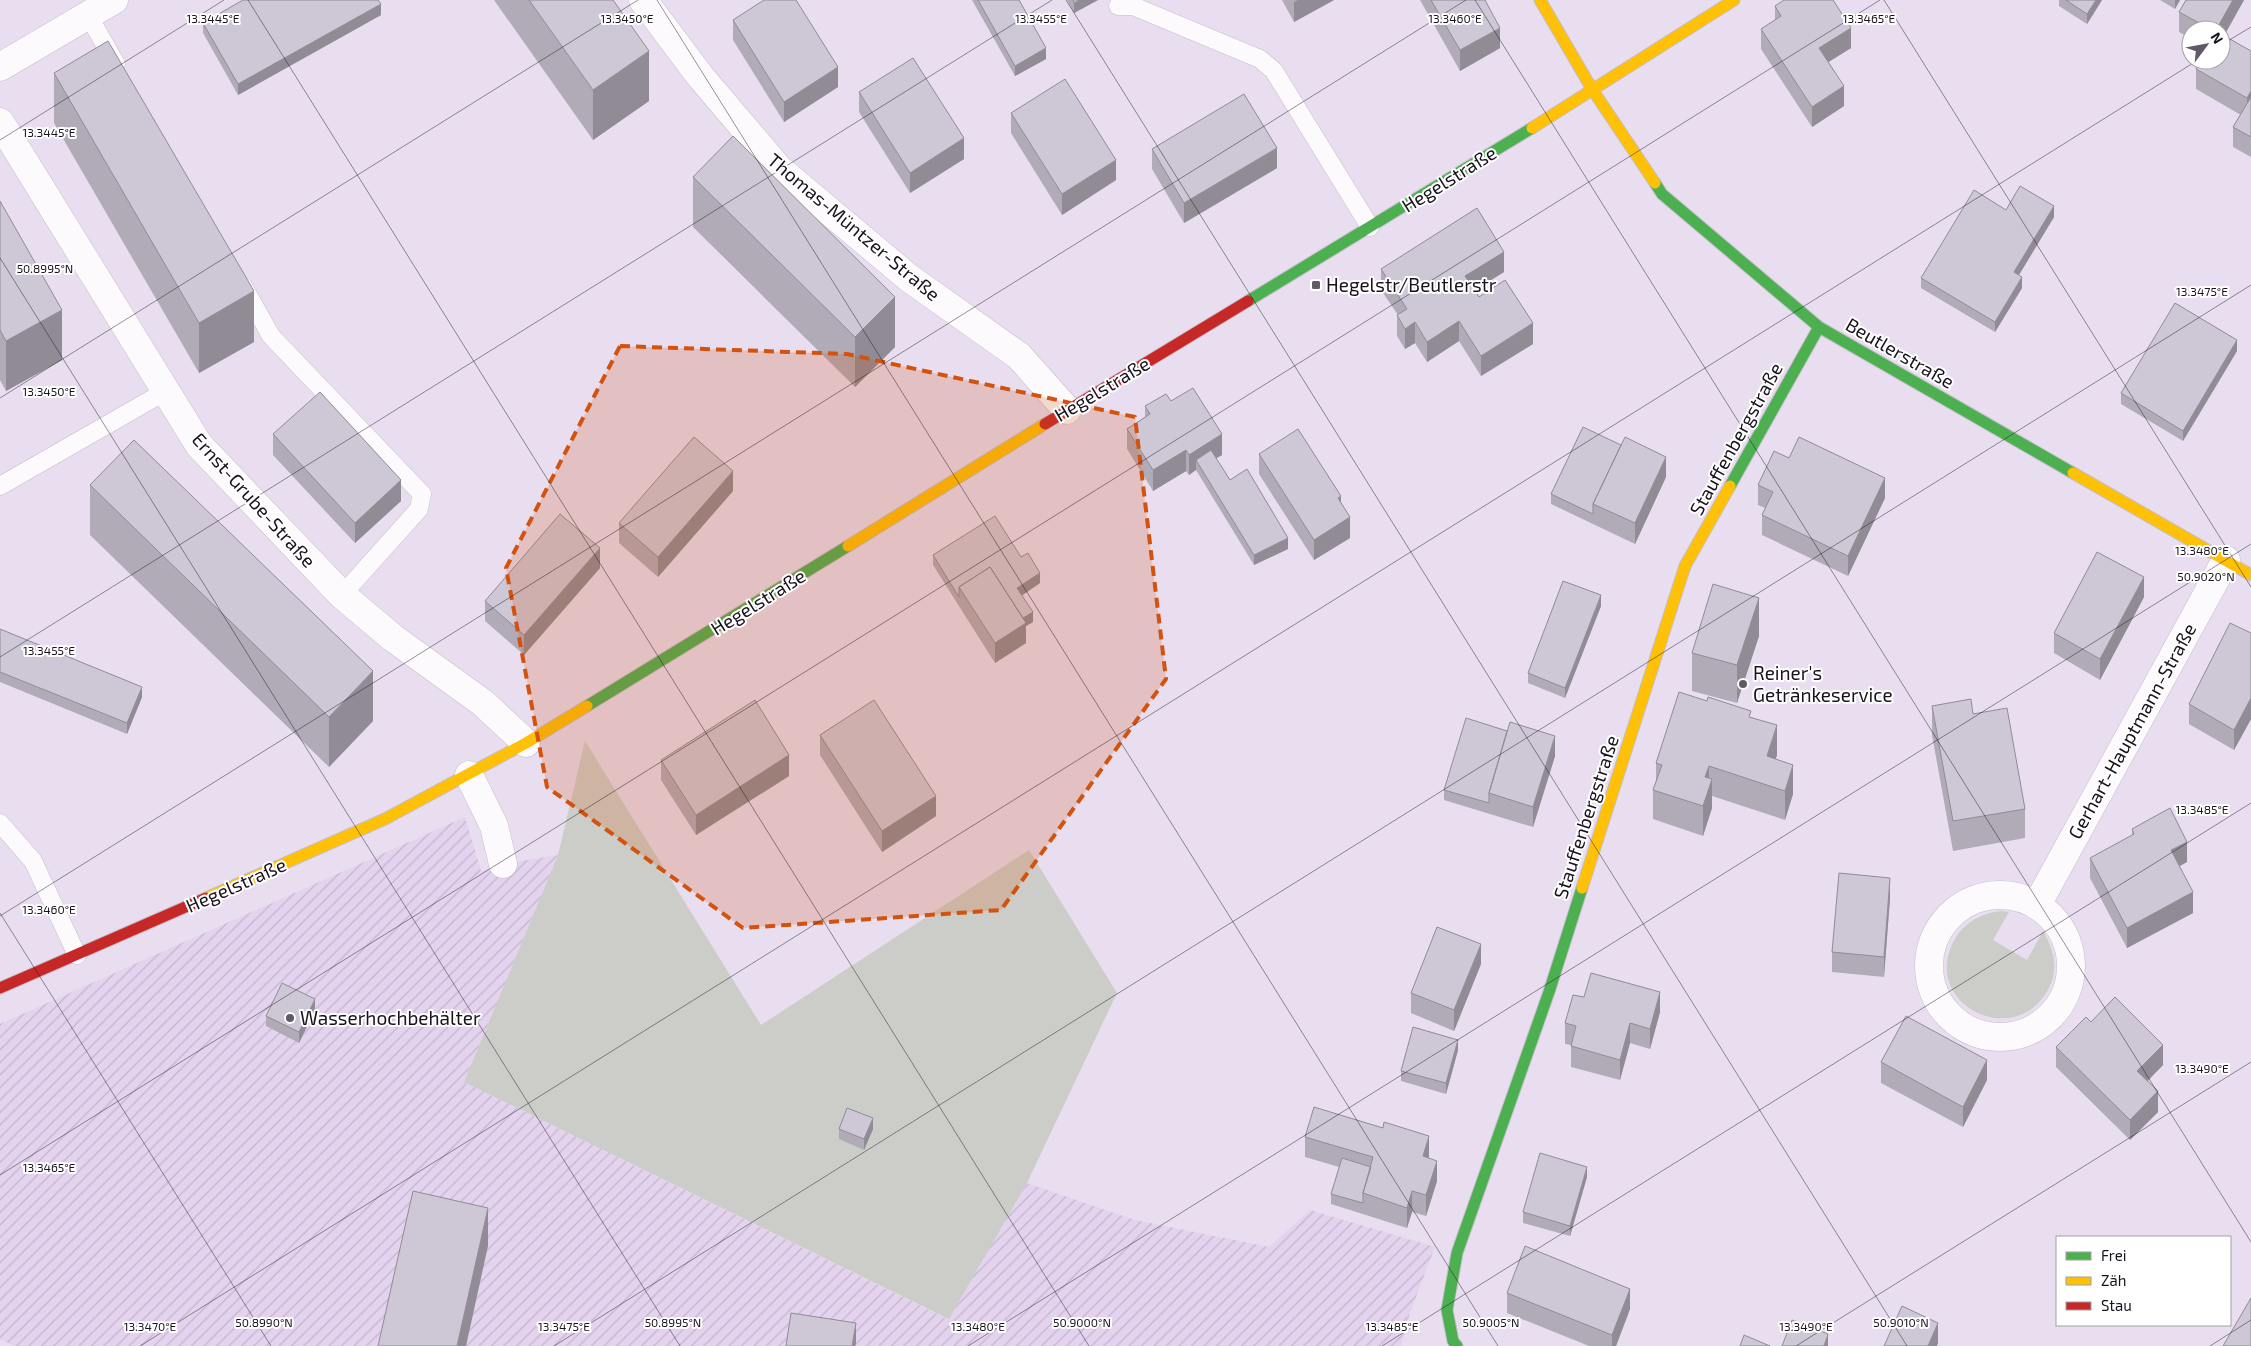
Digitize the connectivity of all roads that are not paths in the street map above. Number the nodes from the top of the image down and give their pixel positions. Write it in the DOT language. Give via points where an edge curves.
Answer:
graph roads {
  1 [pos="114,0"];
  2 [pos="643,0"];
  3 [pos="1540,0"];
  4 [pos="1734,0"];
  5 [pos="1118,6"];
  6 [pos="88,15"];
  7 [pos="0,66"];
  8 [pos="126,82"];
  9 [pos="1592,90"];
  10 [pos="0,122"];
  11 [pos="1370,227"];
  12 [pos="233,268"];
  13 [pos="1819,326"];
  14 [pos="166,391"];
  15 [pos="1067,410"];
  16 [pos="0,486"];
  17 [pos="2226,560"];
  18 [pos="2251,575"];
  19 [pos="342,595"];
  20 [pos="526,743"];
  21 [pos="469,775"];
  22 [pos="0,823"];
  23 [pos="503,864"];
  24 [pos="2038,903"];
  25 [pos="76,956"];
  26 [pos="0,988"];
  27 [pos="1455,1343"];
  1 -- 6 [label="street"];
  2 -- 15 [label="street, Thomas-Müntzer-Straße" via="700,76 779,168 909,278 1019,356"];
  3 -- 9 [label="street, Beutlerstraße"];
  4 -- 9 [label="street, Hegelstraße"];
  5 -- 11 [label="lane" via="1133,6 1260,59 1274,71"];
  6 -- 7 [label="street"];
  6 -- 8 [label="lane"];
  9 -- 11 [label="street, Hegelstraße"];
  9 -- 13 [label="street, Beutlerstraße" via="1662,194"];
  10 -- 14 [label="street, Ernst-Grube-Straße"];
  11 -- 15 [label="street, Hegelstraße"];
  12 -- 19 [label="lane" via="271,336 422,494 419,508"];
  13 -- 17 [label="street, Beutlerstraße"];
  13 -- 27 [label="street, Stauffenbergstraße" via="1685,566 1549,992 1457,1253 1447,1310"];
  14 -- 16 [label="lane"];
  14 -- 19 [label="street, Ernst-Grube-Straße" via="199,445"];
  15 -- 20 [label="street, Hegelstraße"];
  17 -- 18 [label="street, Beutlerstraße"];
  17 -- 24 [label="street, Gerhart-Hauptmann-Straße"];
  19 -- 20 [label="street, Ernst-Grube-Straße" via="393,638 483,703"];
  20 -- 21 [label="street, Hegelstraße"];
  21 -- 23 [label="street" via="494,826"];
  21 -- 25 [label="street, Hegelstraße" via="385,819"];
  22 -- 25 [label="lane" via="33,861"];
  24 -- 24 [label="street" via="2052,916 2066,937 2072,961 2065,1000 2049,1020 2028,1033 2004,1038 1968,1031 1948,1016 1934,996 1928,971 1930,950 1940,927 1957,909 1980,898 2005,895"];
  25 -- 26 [label="street, Hegelstraße"];
}
